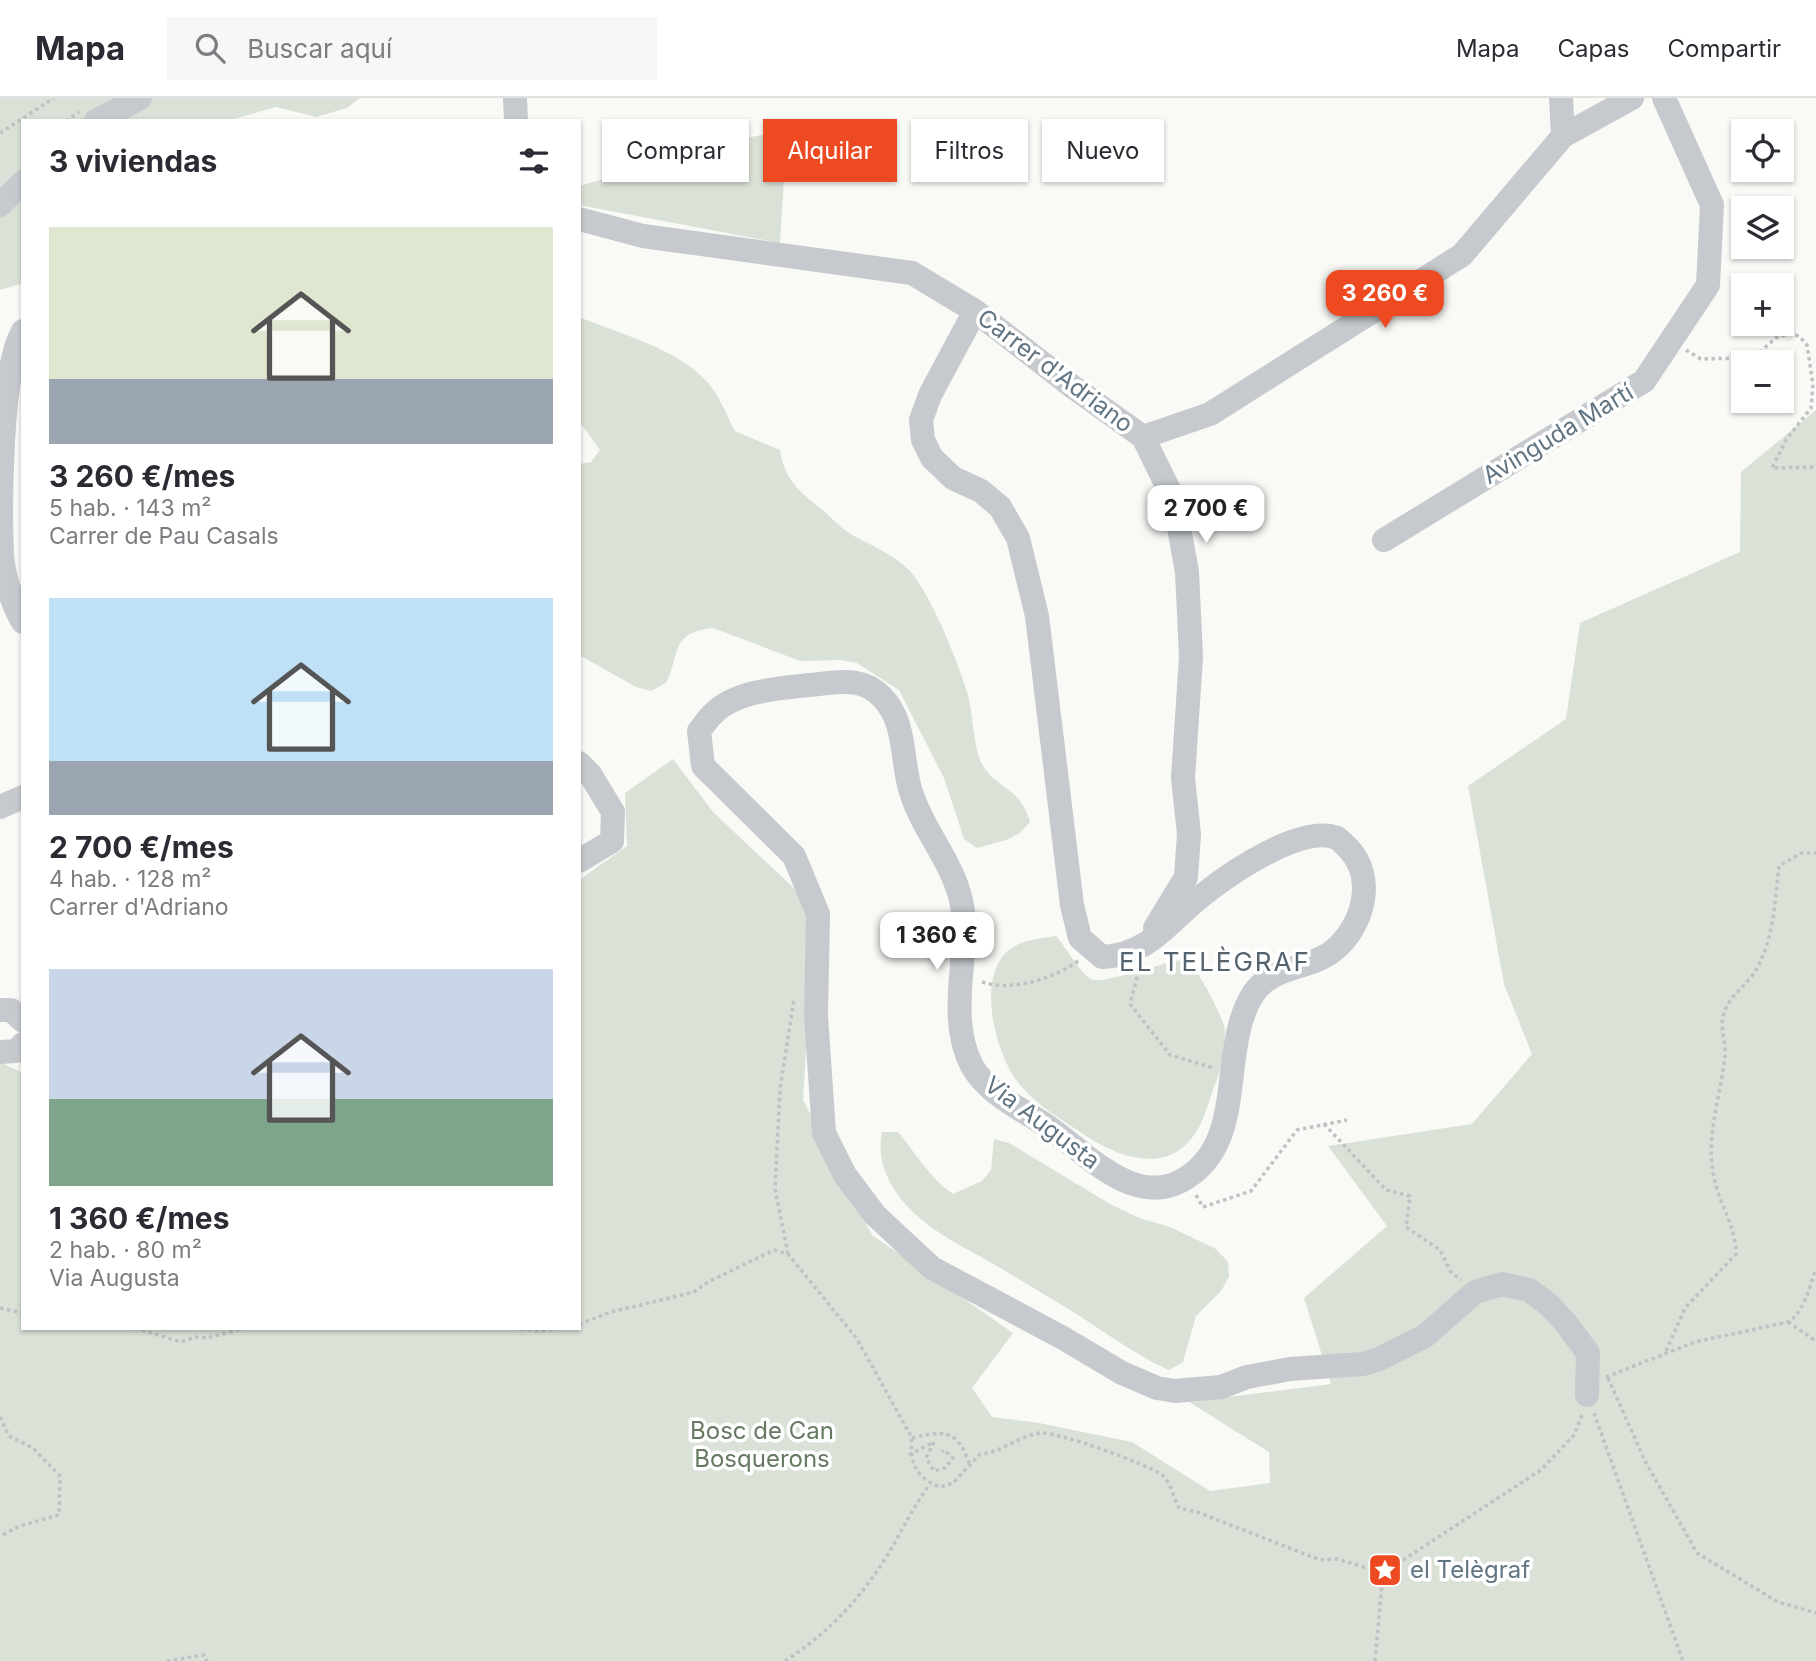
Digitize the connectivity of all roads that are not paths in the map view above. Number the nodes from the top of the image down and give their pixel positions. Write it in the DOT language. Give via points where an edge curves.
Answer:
graph roads {
  1 [pos="140,98"];
  2 [pos="516,98"];
  3 [pos="1561,98"];
  4 [pos="1632,98"];
  5 [pos="1664,98"];
  6 [pos="100,119"];
  7 [pos="516,119"];
  8 [pos="1563,136"];
  9 [pos="21,184"];
  10 [pos="0,205"];
  11 [pos="581,220"];
  12 [pos="975,311"];
  13 [pos="21,334"];
  14 [pos="1143,437"];
  15 [pos="1384,540"];
  16 [pos="21,616"];
  17 [pos="581,766"];
  18 [pos="21,798"];
  19 [pos="0,807"];
  20 [pos="581,860"];
  21 [pos="1145,944"];
  22 [pos="0,1010"];
  23 [pos="21,1019"];
  24 [pos="21,1046"];
  25 [pos="0,1052"];
  26 [pos="1587,1395"];
  1 -- 6 [label="street"];
  2 -- 7 [label="street"];
  3 -- 8 [label="street"];
  4 -- 8 [label="street"];
  5 -- 15 [label="street, Avinguda Martí" via="1712,205 1708,285 1644,381"];
  8 -- 14 [label="street" via="1462,254 1210,414"];
  9 -- 10 [label="street"];
  11 -- 12 [label="street, Carrer d'Adriano" via="643,236 912,273"];
  12 -- 14 [label="street, Carrer d'Adriano"];
  12 -- 21 [label="street, Via Augusta" via="930,395 921,421 923,440 932,458 953,478 981,491 1000,507 1018,538 1037,616 1072,905 1080,938 1102,957 1119,957"];
  13 -- 16 [label="street" via="6,402 0,486 2,558"];
  14 -- 21 [label="street, Carrer d'Adriano" via="1174,500 1187,572 1191,657 1183,778 1189,834 1186,877"];
  17 -- 20 [label="street" via="613,812 612,841"];
  18 -- 19 [label="street"];
  21 -- 26 [label="street, Via Augusta" via="1208,891 1279,848 1309,836 1338,838 1357,858 1363,907 1352,933 1331,953 1285,969 1259,985 1245,1013 1224,1124 1212,1154 1187,1178 1156,1188 1115,1178 988,1086 975,1071 960,1011 961,897 910,790 901,734 886,699 852,680 770,691 716,710 699,731 703,766 794,856 818,914 816,1016 824,1133 845,1175 876,1215 932,1268 1122,1373 1175,1391 1221,1387 1290,1369 1363,1364 1425,1336 1475,1292 1502,1284 1529,1290 1548,1304 1588,1353"];
  22 -- 23 [label="street" via="11,1010"];
  24 -- 25 [label="street"];
}
